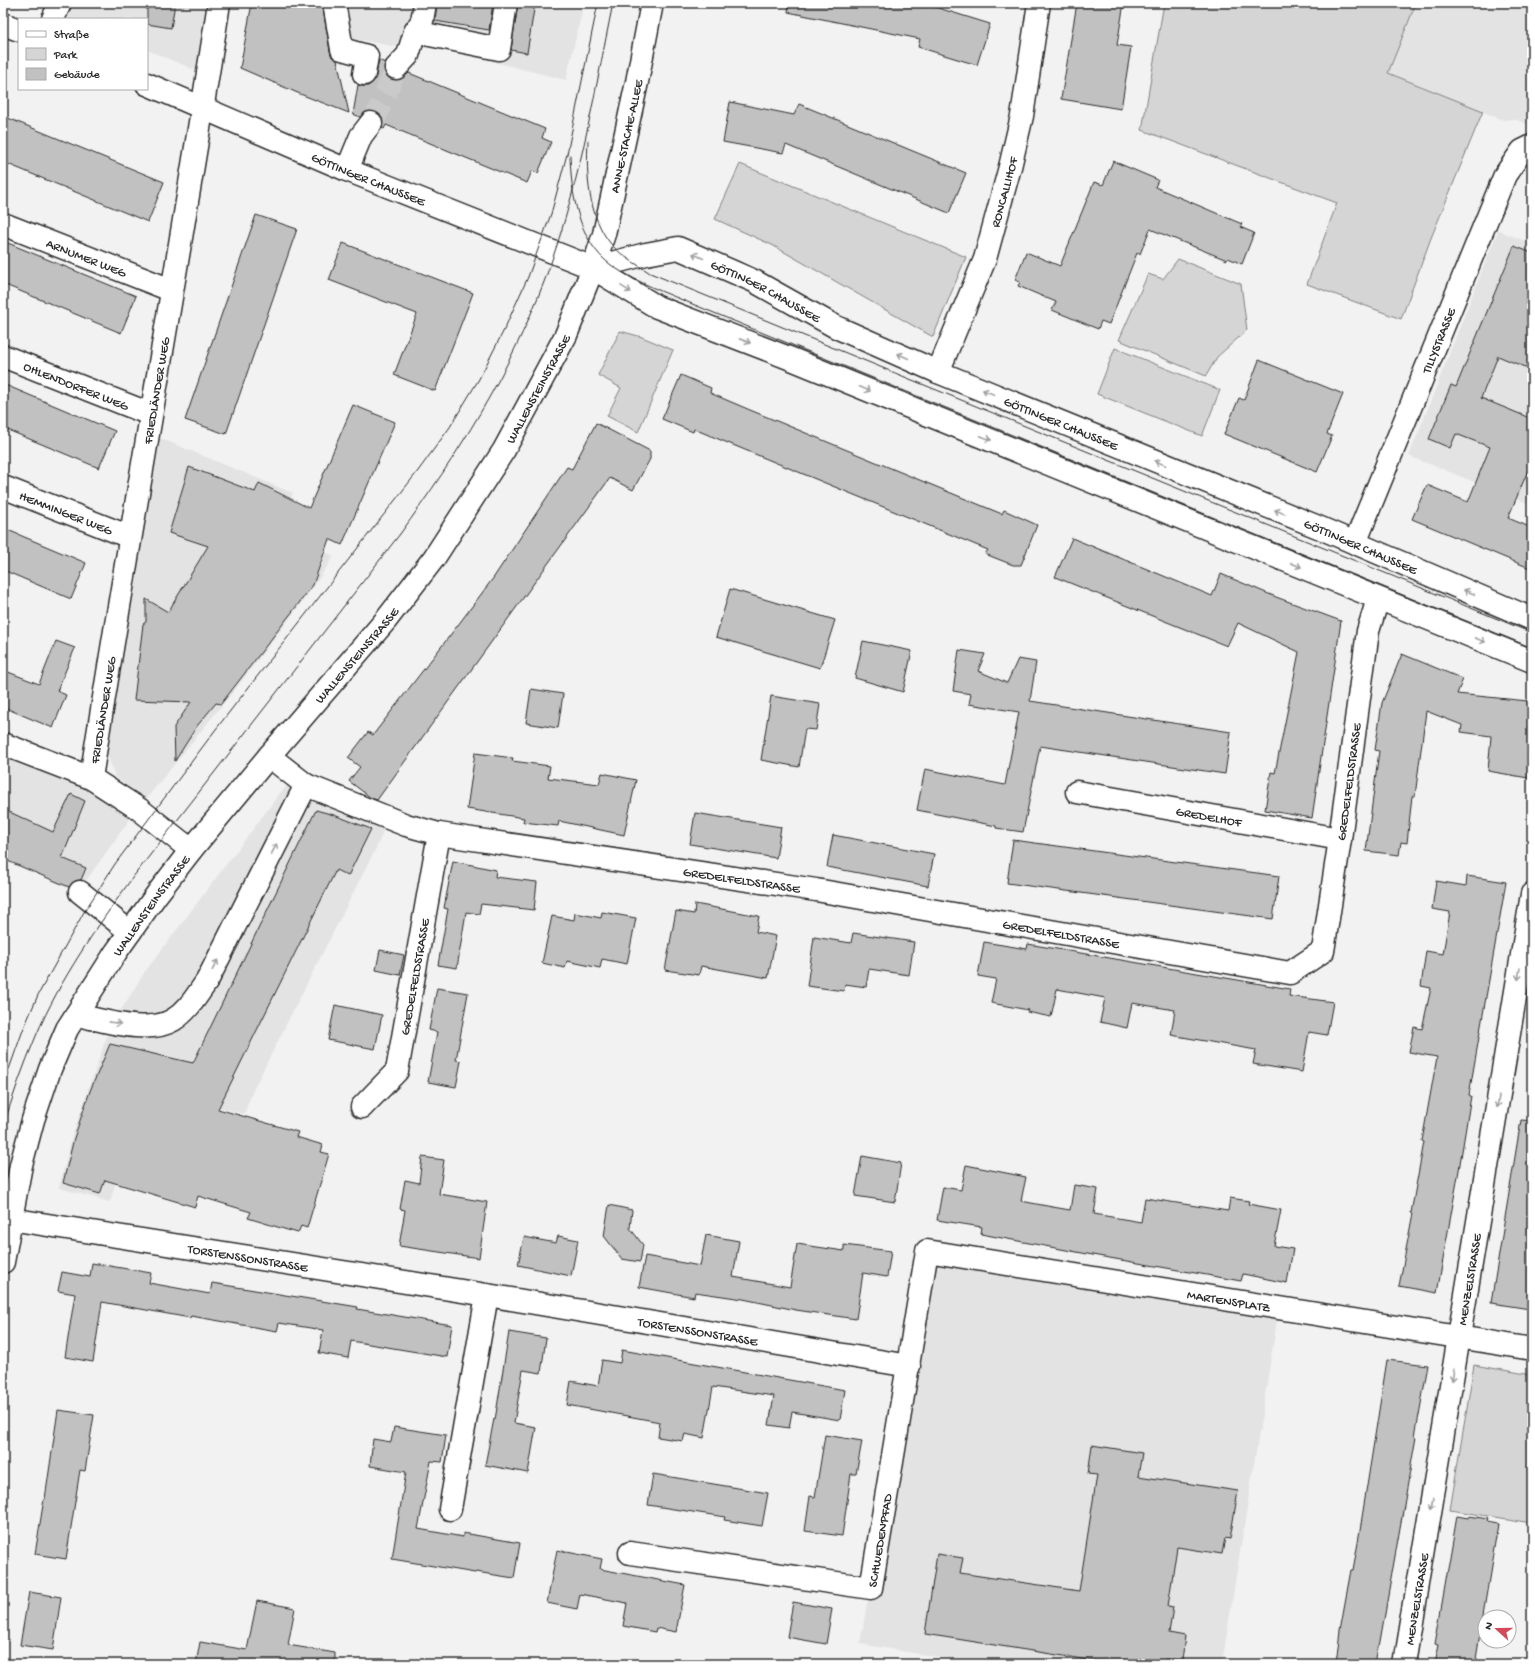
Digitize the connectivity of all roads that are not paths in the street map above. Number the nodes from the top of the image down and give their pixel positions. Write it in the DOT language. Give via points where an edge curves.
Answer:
graph roads {
  1 [pos="60,3"];
  2 [pos="218,3"];
  3 [pos="334,3"];
  4 [pos="425,3"];
  5 [pos="506,3"];
  6 [pos="652,3"];
  7 [pos="1039,3"];
  8 [pos="53,18"];
  9 [pos="3,24"];
  10 [pos="18,30"];
  11 [pos="415,32"];
  12 [pos="396,68"];
  13 [pos="364,74"];
  14 [pos="148,84"];
  15 [pos="202,107"];
  16 [pos="370,123"];
  17 [pos="1532,146"];
  18 [pos="347,170"];
  19 [pos="3,224"];
  20 [pos="593,268"];
  21 [pos="171,290"];
  22 [pos="3,356"];
  23 [pos="938,372"];
  24 [pos="150,414"];
  25 [pos="3,486"];
  26 [pos="130,537"];
  27 [pos="1355,543"];
  28 [pos="1378,599"];
  29 [pos="1531,617"];
  30 [pos="1532,662"];
  31 [pos="3,744"];
  32 [pos="269,756"];
  33 [pos="91,778"];
  34 [pos="306,785"];
  35 [pos="1077,792"];
  36 [pos="439,834"];
  37 [pos="1340,839"];
  38 [pos="191,850"];
  39 [pos="80,892"];
  40 [pos="1532,894"];
  41 [pos="130,932"];
  42 [pos="76,1015"];
  43 [pos="362,1107"];
  44 [pos="10,1219"];
  45 [pos="927,1251"];
  46 [pos="3,1262"];
  47 [pos="487,1295"];
  48 [pos="1459,1337"];
  49 [pos="1532,1349"];
  50 [pos="909,1366"];
  51 [pos="450,1509"];
  52 [pos="630,1553"];
  53 [pos="1405,1664"];
  1 -- 8 [label="street"];
  2 -- 15 [label="street, FRIEDLÄNDER WEG"];
  3 -- 13 [label="street" via="342,49 367,56"];
  4 -- 11 [label="street" via="422,21"];
  5 -- 11 [label="street" via="500,48"];
  6 -- 20 [label="street, ANNE-STACHE-ALLEE" via="610,208"];
  7 -- 23 [label="street, RONCALLIHOF" via="1022,116 1010,168 985,259"];
  9 -- 10 [label="street"];
  11 -- 12 [label="street" via="408,55"];
  14 -- 15 [label="street, GÖTTINGER CHAUSSEE"];
  15 -- 18 [label="street, GÖTTINGER CHAUSSEE"];
  15 -- 21 [label="street, FRIEDLÄNDER WEG"];
  16 -- 18 [label="street"];
  17 -- 27 [label="street, TILLYSTRASSE" via="1522,151 1505,176"];
  18 -- 20 [label="street, GÖTTINGER CHAUSSEE"];
  19 -- 21 [label="street, ARNUMER WEG"];
  23 -- 20 [label="street, GÖTTINGER CHAUSSEE, one-way" via="836,327 754,281 678,248"];
  20 -- 28 [label="street, GÖTTINGER CHAUSSEE, one-way" via="657,307 794,360"];
  20 -- 32 [label="street, WALLENSTEINSTRASSE" via="566,335 504,450 434,558 386,620"];
  21 -- 24 [label="street, FRIEDLÄNDER WEG"];
  22 -- 24 [label="street, OHLENDORFER WEG"];
  27 -- 23 [label="street, GÖTTINGER CHAUSSEE, one-way"];
  24 -- 26 [label="street, FRIEDLÄNDER WEG"];
  25 -- 26 [label="street, HEMMINGER WEG"];
  26 -- 33 [label="street, FRIEDLÄNDER WEG"];
  29 -- 27 [label="street, GÖTTINGER CHAUSSEE, one-way"];
  28 -- 30 [label="street, GÖTTINGER CHAUSSEE, one-way"];
  28 -- 37 [label="street, GREDELFELDSTRASSE" via="1368,631"];
  31 -- 33 [label="street"];
  32 -- 34 [label="street, GREDELFELDSTRASSE"];
  32 -- 38 [label="street, WALLENSTEINSTRASSE"];
  33 -- 38 [label="street" via="139,809"];
  34 -- 36 [label="street, GREDELFELDSTRASSE" via="406,826"];
  42 -- 34 [label="street, one-way" via="151,1027 172,1021 189,1007 207,981"];
  35 -- 37 [label="street, GREDELHOF"];
  36 -- 37 [label="street, GREDELFELDSTRASSE" via="816,890 1290,973 1323,951"];
  36 -- 43 [label="street, GREDELFELDSTRASSE" via="397,1071"];
  38 -- 41 [label="street, WALLENSTEINSTRASSE"];
  39 -- 41 [label="street"];
  40 -- 48 [label="street, MENZELSTRASSE, one-way"];
  41 -- 42 [label="street, WALLENSTEINSTRASSE"];
  42 -- 44 [label="street, WALLENSTEINSTRASSE" via="50,1069 33,1120"];
  44 -- 46 [label="street, WALLENSTEINSTRASSE"];
  44 -- 47 [label="street, TORSTENSSONSTRASSE"];
  45 -- 48 [label="street, MARTENSPLATZ"];
  45 -- 50 [label="street, SCHWEDENPFAD"];
  47 -- 50 [label="street, TORSTENSSONSTRASSE"];
  47 -- 51 [label="street"];
  48 -- 49 [label="street, MARTENSPLATZ"];
  48 -- 53 [label="street, MENZELSTRASSE, one-way"];
  50 -- 52 [label="street, SCHWEDENPFAD" via="871,1588"];
}
